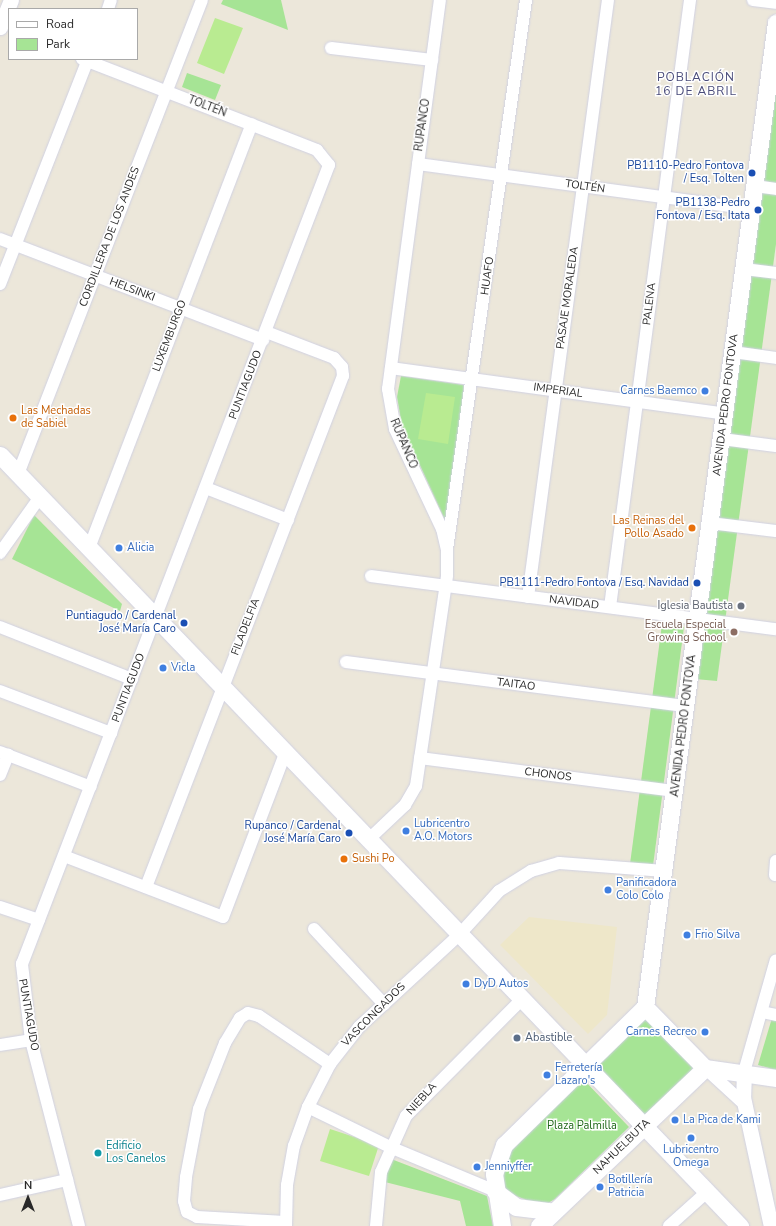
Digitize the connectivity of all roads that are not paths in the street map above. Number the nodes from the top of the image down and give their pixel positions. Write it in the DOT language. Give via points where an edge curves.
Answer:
graph roads {
  1 [pos="11,0"];
  2 [pos="202,0"];
  3 [pos="440,0"];
  4 [pos="526,0"];
  5 [pos="608,0"];
  6 [pos="690,0"];
  7 [pos="753,0"];
  8 [pos="776,3"];
  9 [pos="776,24"];
  10 [pos="0,28"];
  11 [pos="331,48"];
  12 [pos="86,60"];
  13 [pos="432,60"];
  14 [pos="166,91"];
  15 [pos="771,100"];
  16 [pos="252,124"];
  17 [pos="328,160"];
  18 [pos="418,164"];
  19 [pos="501,176"];
  20 [pos="583,186"];
  21 [pos="755,186"];
  22 [pos="776,189"];
  23 [pos="664,197"];
  24 [pos="752,209"];
  25 [pos="0,240"];
  26 [pos="15,245"];
  27 [pos="744,269"];
  28 [pos="776,274"];
  29 [pos="95,276"];
  30 [pos="0,284"];
  31 [pos="181,309"];
  32 [pos="264,336"];
  33 [pos="733,352"];
  34 [pos="776,358"];
  35 [pos="342,367"];
  36 [pos="391,368"];
  37 [pos="473,379"];
  38 [pos="556,391"];
  39 [pos="637,402"];
  40 [pos="725,414"];
  41 [pos="722,439"];
  42 [pos="776,446"];
  43 [pos="0,455"];
  44 [pos="18,474"];
  45 [pos="206,488"];
  46 [pos="40,497"];
  47 [pos="288,520"];
  48 [pos="710,523"];
  49 [pos="776,531"];
  50 [pos="88,548"];
  51 [pos="447,550"];
  52 [pos="0,553"];
  53 [pos="371,576"];
  54 [pos="445,586"];
  55 [pos="528,597"];
  56 [pos="610,607"];
  57 [pos="156,618"];
  58 [pos="698,619"];
  59 [pos="0,627"];
  60 [pos="776,629"];
  61 [pos="346,662"];
  62 [pos="432,674"];
  63 [pos="132,679"];
  64 [pos="223,689"];
  65 [pos="0,691"];
  66 [pos="686,706"];
  67 [pos="111,733"];
  68 [pos="4,753"];
  69 [pos="285,754"];
  70 [pos="420,758"];
  71 [pos="0,775"];
  72 [pos="91,787"];
  73 [pos="675,791"];
  74 [pos="368,840"];
  75 [pos="64,856"];
  76 [pos="776,861"];
  77 [pos="665,871"];
  78 [pos="775,874"];
  79 [pos="146,887"];
  80 [pos="0,907"];
  81 [pos="39,920"];
  82 [pos="314,929"];
  83 [pos="459,935"];
  84 [pos="776,960"];
  85 [pos="521,1000"];
  86 [pos="384,1004"];
  87 [pos="645,1007"];
  88 [pos="762,1012"];
  89 [pos="776,1015"];
  90 [pos="31,1040"];
  91 [pos="0,1045"];
  92 [pos="330,1064"];
  93 [pos="584,1066"];
  94 [pos="705,1068"];
  95 [pos="744,1072"];
  96 [pos="776,1078"];
  97 [pos="744,1104"];
  98 [pos="308,1107"];
  99 [pos="644,1126"];
  100 [pos="390,1147"];
  101 [pos="67,1180"];
  102 [pos="495,1191"];
  103 [pos="708,1191"];
  104 [pos="0,1195"];
  105 [pos="554,1212"];
  106 [pos="286,1224"];
  107 [pos="79,1226"];
  108 [pos="376,1226"];
  109 [pos="502,1226"];
  110 [pos="539,1226"];
  111 [pos="669,1226"];
  112 [pos="740,1226"];
  113 [pos="771,1226"];
  1 -- 10 [label="street"];
  2 -- 14 [label="street, CORDILLERA DE LOS ANDES"];
  3 -- 13 [label="street, RUPANCO"];
  4 -- 19 [label="street, HUAFO"];
  5 -- 20 [label="street, PASAJE MORALEDA"];
  6 -- 23 [label="street, PALENA"];
  7 -- 8 [label="street"];
  9 -- 15 [label="main road, AVENIDA PEDRO FONTOVA"];
  11 -- 13 [label="street"];
  12 -- 14 [label="street, TOLTÉN"];
  12 -- 26 [label="street"];
  13 -- 18 [label="street, RUPANCO"];
  14 -- 16 [label="street, TOLTÉN"];
  14 -- 29 [label="street, CORDILLERA DE LOS ANDES"];
  15 -- 21 [label="main road, AVENIDA PEDRO FONTOVA"];
  16 -- 17 [label="street, TOLTÉN" via="317,150"];
  16 -- 31 [label="street, LUXEMBURGO"];
  17 -- 32 [label="street, PUNTIAGUDO" via="327,175"];
  18 -- 19 [label="street, TOLTÉN"];
  18 -- 36 [label="street, RUPANCO"];
  19 -- 20 [label="street, TOLTÉN"];
  19 -- 37 [label="street, HUAFO"];
  20 -- 23 [label="street, TOLTÉN"];
  20 -- 38 [label="street, PASAJE MORALEDA"];
  21 -- 22 [label="street"];
  21 -- 24 [label="main road, AVENIDA PEDRO FONTOVA"];
  23 -- 24 [label="street, TOLTÉN"];
  23 -- 39 [label="street, PALENA"];
  24 -- 27 [label="main road, AVENIDA PEDRO FONTOVA"];
  25 -- 26 [label="street, HELSINKI"];
  26 -- 29 [label="street, HELSINKI"];
  26 -- 30 [label="street"];
  27 -- 28 [label="street"];
  27 -- 33 [label="main road, AVENIDA PEDRO FONTOVA"];
  29 -- 31 [label="street, HELSINKI"];
  29 -- 44 [label="street, CORDILLERA DE LOS ANDES"];
  31 -- 32 [label="street, HELSINKI"];
  31 -- 50 [label="street, LUXEMBURGO"];
  32 -- 35 [label="street, HELSINKI" via="334,358"];
  32 -- 45 [label="street, PUNTIAGUDO"];
  33 -- 34 [label="street"];
  33 -- 40 [label="main road, AVENIDA PEDRO FONTOVA"];
  35 -- 47 [label="street, FILADELFIA" via="342,381"];
  36 -- 37 [label="street, IMPERIAL"];
  36 -- 51 [label="street, RUPANCO" via="388,400 394,429 437,519"];
  37 -- 38 [label="street, IMPERIAL"];
  37 -- 51 [label="street, HUAFO" via="452,534"];
  38 -- 39 [label="street, IMPERIAL"];
  38 -- 55 [label="street, PASAJE MORALEDA"];
  39 -- 40 [label="street, IMPERIAL"];
  39 -- 56 [label="street, PALENA"];
  40 -- 41 [label="main road, AVENIDA PEDRO FONTOVA"];
  41 -- 42 [label="street"];
  41 -- 48 [label="main road, AVENIDA PEDRO FONTOVA"];
  43 -- 44 [label="main road"];
  44 -- 46 [label="main road"];
  45 -- 47 [label="street"];
  45 -- 57 [label="street, PUNTIAGUDO"];
  46 -- 50 [label="main road"];
  46 -- 52 [label="street"];
  47 -- 64 [label="street, FILADELFIA"];
  48 -- 49 [label="street"];
  48 -- 58 [label="main road, AVENIDA PEDRO FONTOVA"];
  50 -- 57 [label="main road"];
  51 -- 54 [label="street, RUPANCO"];
  53 -- 54 [label="street, NAVIDAD"];
  54 -- 55 [label="street, NAVIDAD"];
  54 -- 62 [label="street, RUPANCO"];
  55 -- 56 [label="street, NAVIDAD"];
  56 -- 58 [label="street, NAVIDAD"];
  57 -- 63 [label="street, PUNTIAGUDO"];
  57 -- 64 [label="main road"];
  58 -- 60 [label="street, NAVIDAD"];
  58 -- 66 [label="main road, AVENIDA PEDRO FONTOVA"];
  59 -- 63 [label="street"];
  61 -- 62 [label="street, TAITAO"];
  62 -- 66 [label="street, TAITAO"];
  62 -- 70 [label="street, RUPANCO"];
  63 -- 67 [label="street, PUNTIAGUDO"];
  64 -- 69 [label="main road"];
  64 -- 79 [label="street, FILADELFIA"];
  65 -- 67 [label="street"];
  66 -- 73 [label="main road, AVENIDA PEDRO FONTOVA"];
  67 -- 72 [label="street, PUNTIAGUDO"];
  68 -- 71 [label="street"];
  68 -- 72 [label="street"];
  69 -- 74 [label="main road"];
  69 -- 79 [label="street" via="222,917"];
  70 -- 73 [label="street, CHONOS"];
  70 -- 74 [label="street, RUPANCO" via="413,794"];
  72 -- 75 [label="street, PUNTIAGUDO"];
  73 -- 77 [label="main road, AVENIDA PEDRO FONTOVA"];
  74 -- 83 [label="main road"];
  75 -- 79 [label="street"];
  75 -- 81 [label="street, PUNTIAGUDO"];
  76 -- 78 [label="street"];
  77 -- 83 [label="street, VASCONGADOS" via="584,863 546,866 516,878 500,891"];
  77 -- 87 [label="main road, AVENIDA PEDRO FONTOVA"];
  80 -- 81 [label="street"];
  81 -- 90 [label="street, PUNTIAGUDO" via="21,968"];
  82 -- 86 [label="street"];
  83 -- 85 [label="main road"];
  83 -- 86 [label="street, VASCONGADOS"];
  84 -- 88 [label="street"];
  85 -- 93 [label="main road"];
  85 -- 100 [label="street, NIEBLA" via="416,1102"];
  86 -- 92 [label="street, VASCONGADOS" via="349,1039"];
  87 -- 93 [label="main road"];
  87 -- 94 [label="main road"];
  88 -- 89 [label="street"];
  88 -- 95 [label="street"];
  90 -- 91 [label="street"];
  90 -- 101 [label="street, PUNTIAGUDO"];
  92 -- 98 [label="street, VASCONGADOS"];
  92 -- 106 [label="street" via="259,1016 248,1013 240,1018 222,1048 199,1109 186,1177 184,1205 187,1212 197,1217"];
  93 -- 99 [label="main road"];
  93 -- 102 [label="main road" via="504,1145 495,1166"];
  94 -- 95 [label="main road"];
  94 -- 97 [label="street"];
  94 -- 99 [label="main road, NAHUELBUTA"];
  95 -- 96 [label="main road"];
  95 -- 97 [label="street"];
  97 -- 113 [label="street"];
  98 -- 100 [label="street"];
  98 -- 106 [label="street, VASCONGADOS" via="290,1167"];
  99 -- 103 [label="main road"];
  99 -- 105 [label="main road, NAHUELBUTA"];
  100 -- 102 [label="street"];
  100 -- 108 [label="street, NIEBLA" via="378,1188"];
  101 -- 104 [label="street"];
  101 -- 107 [label="street, PUNTIAGUDO"];
  102 -- 105 [label="main road" via="516,1207"];
  102 -- 109 [label="main road"];
  103 -- 111 [label="street"];
  103 -- 112 [label="main road"];
  105 -- 110 [label="main road, NAHUELBUTA"];
}
